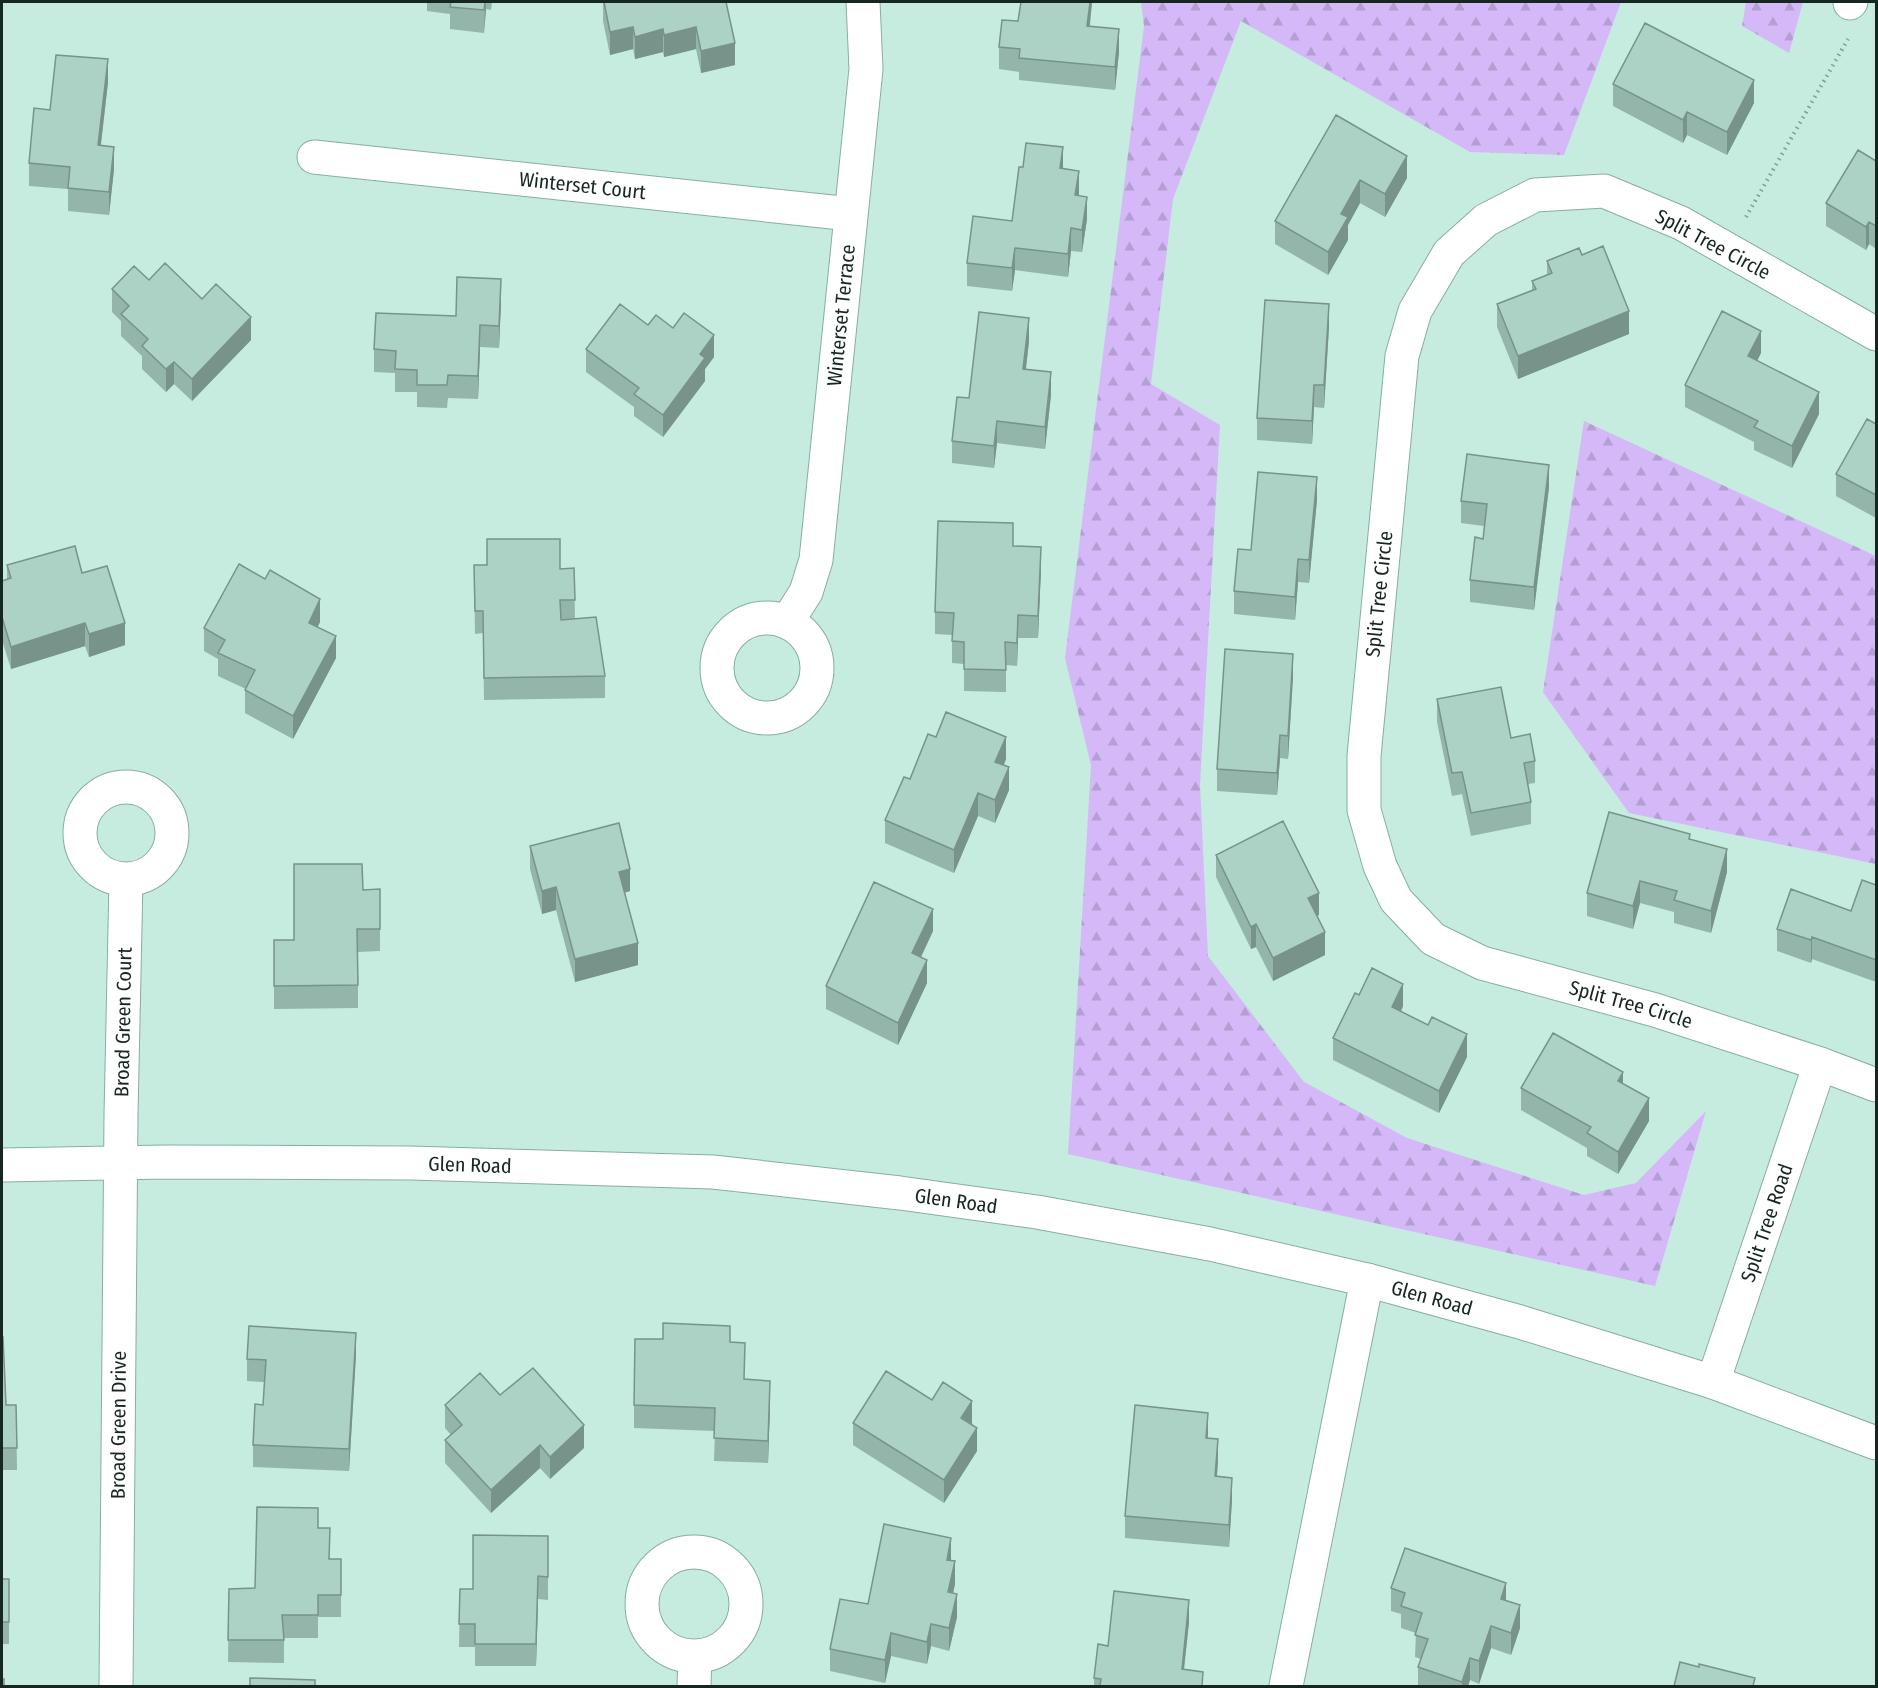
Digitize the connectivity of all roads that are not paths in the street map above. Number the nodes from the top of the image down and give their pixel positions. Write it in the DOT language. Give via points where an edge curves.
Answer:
graph roads {
  1 [pos="863,2"];
  2 [pos="314,157"];
  3 [pos="851,213"];
  4 [pos="1876,334"];
  5 [pos="787,622"];
  6 [pos="126,880"];
  7 [pos="1820,1064"];
  8 [pos="1876,1086"];
  9 [pos="120,1162"];
  10 [pos="2,1166"];
  11 [pos="1367,1280"];
  12 [pos="1713,1382"];
  13 [pos="1876,1443"];
  14 [pos="116,1686"];
  15 [pos="1286,1686"];
  1 -- 3 [label="street, Winterset Terrace" via="866,69"];
  2 -- 3 [label="street, Winterset Court"];
  3 -- 5 [label="street, Winterset Terrace" via="816,560 806,592"];
  4 -- 7 [label="street, Split Tree Circle" via="1681,222 1604,191 1535,195 1486,220 1449,253 1415,311 1402,356 1364,756 1364,810 1380,866 1396,900 1433,939 1482,963 1655,1010"];
  6 -- 9 [label="street, Broad Green Court"];
  7 -- 8 [label="street, Split Tree Circle"];
  7 -- 12 [label="street, Split Tree Road"];
  9 -- 10 [label="street, Glen Road"];
  9 -- 11 [label="street, Glen Road" via="411,1163 713,1173 1038,1212 1210,1244"];
  9 -- 14 [label="street, Broad Green Drive"];
  11 -- 12 [label="street, Glen Road"];
  11 -- 15 [label="street"];
  12 -- 13 [label="street, Glen Road"];
}
